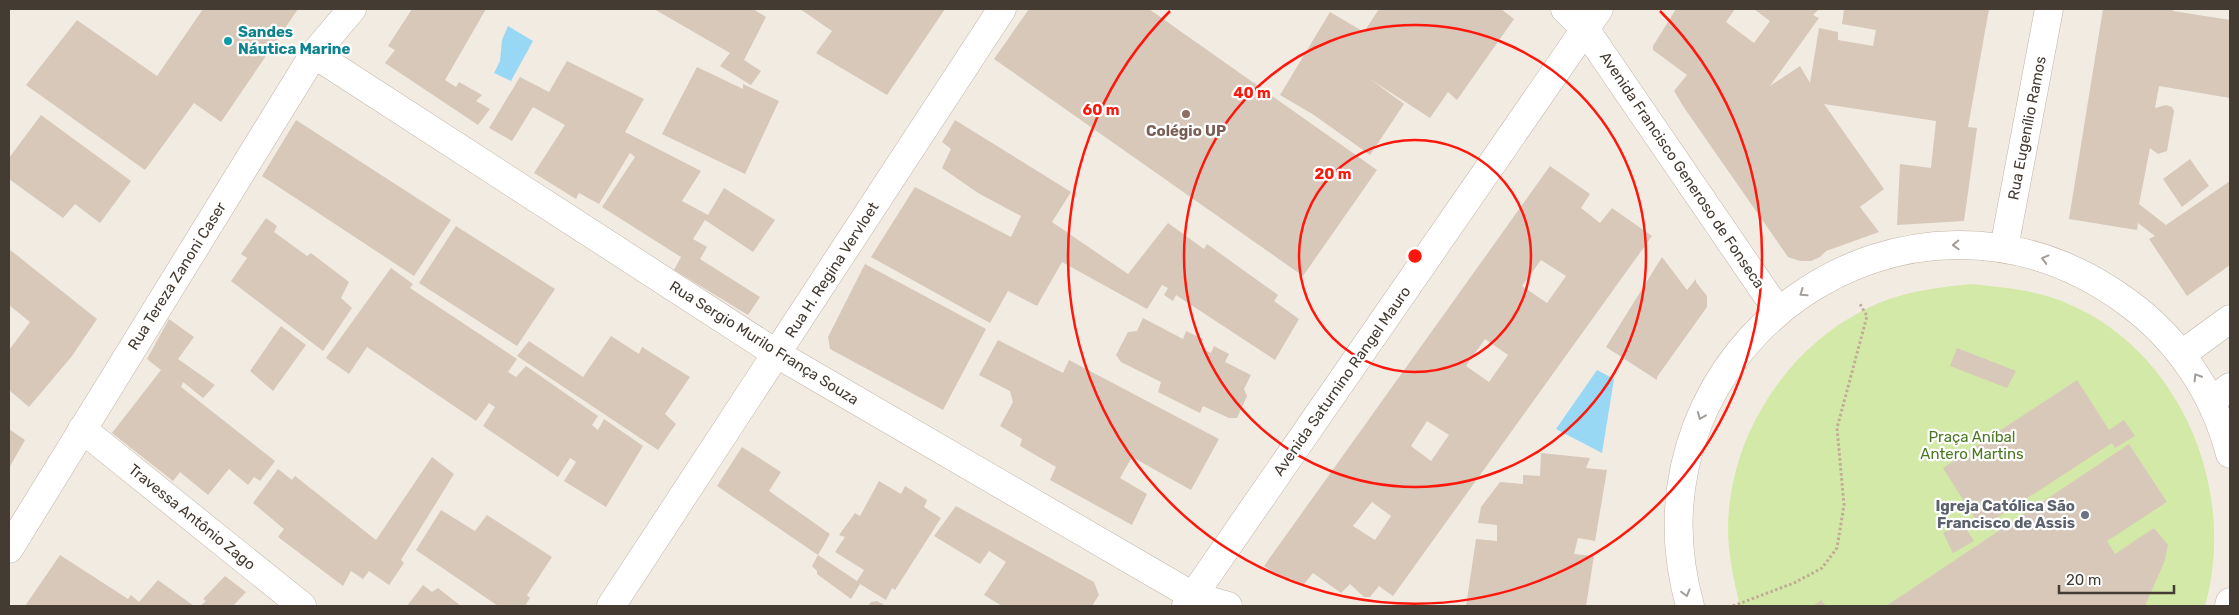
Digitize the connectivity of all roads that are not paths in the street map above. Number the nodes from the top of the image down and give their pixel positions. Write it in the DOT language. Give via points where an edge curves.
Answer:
graph roads {
  1 [pos="352,9"];
  2 [pos="1002,9"];
  3 [pos="1565,9"];
  4 [pos="2049,9"];
  5 [pos="1592,19"];
  6 [pos="314,54"];
  7 [pos="2004,248"];
  8 [pos="1778,311"];
  9 [pos="2230,320"];
  10 [pos="777,354"];
  11 [pos="2182,354"];
  12 [pos="2221,394"];
  13 [pos="82,428"];
  14 [pos="2230,454"];
  15 [pos="9,549"];
  16 [pos="1190,601"];
  17 [pos="2230,602"];
  18 [pos="302,606"];
  19 [pos="611,606"];
  20 [pos="1228,606"];
  21 [pos="1690,606"];
  22 [pos="2229,606"];
  1 -- 6 [label="street, Rua Tereza Zanoni Caser"];
  2 -- 10 [label="street, Rua H. Regina Vervloet"];
  3 -- 5 [label="street, Avenida Francisco Generoso de Fonseca"];
  4 -- 7 [label="street, Rua Eugenílio Ramos"];
  5 -- 8 [label="street, Avenida Francisco Generoso de Fonseca"];
  5 -- 16 [label="street, Avenida Saturnino Rangel Mauro"];
  6 -- 10 [label="street, Rua Sergio Murilo França Souza"];
  6 -- 13 [label="street, Rua Tereza Zanoni Caser"];
  7 -- 8 [label="street, one-way" via="1921,247 1879,256 1840,271"];
  11 -- 7 [label="street, one-way" via="2145,315 2103,284 2055,261"];
  8 -- 21 [label="street, one-way" via="1748,341 1722,375 1702,413 1687,454 1680,496 1678,539 1683,582"];
  9 -- 11 [label="street"];
  10 -- 16 [label="street, Rua Sergio Murilo França Souza"];
  10 -- 19 [label="street, Rua H. Regina Vervloet"];
  12 -- 11 [label="street, one-way"];
  12 -- 14 [label="street"];
  13 -- 15 [label="street, Rua Tereza Zanoni Caser"];
  13 -- 18 [label="street, Travessa Antônio Zago"];
  16 -- 20 [label="street, Rua Sergio Murilo França Souza"];
  17 -- 22 [label="street"];
}
